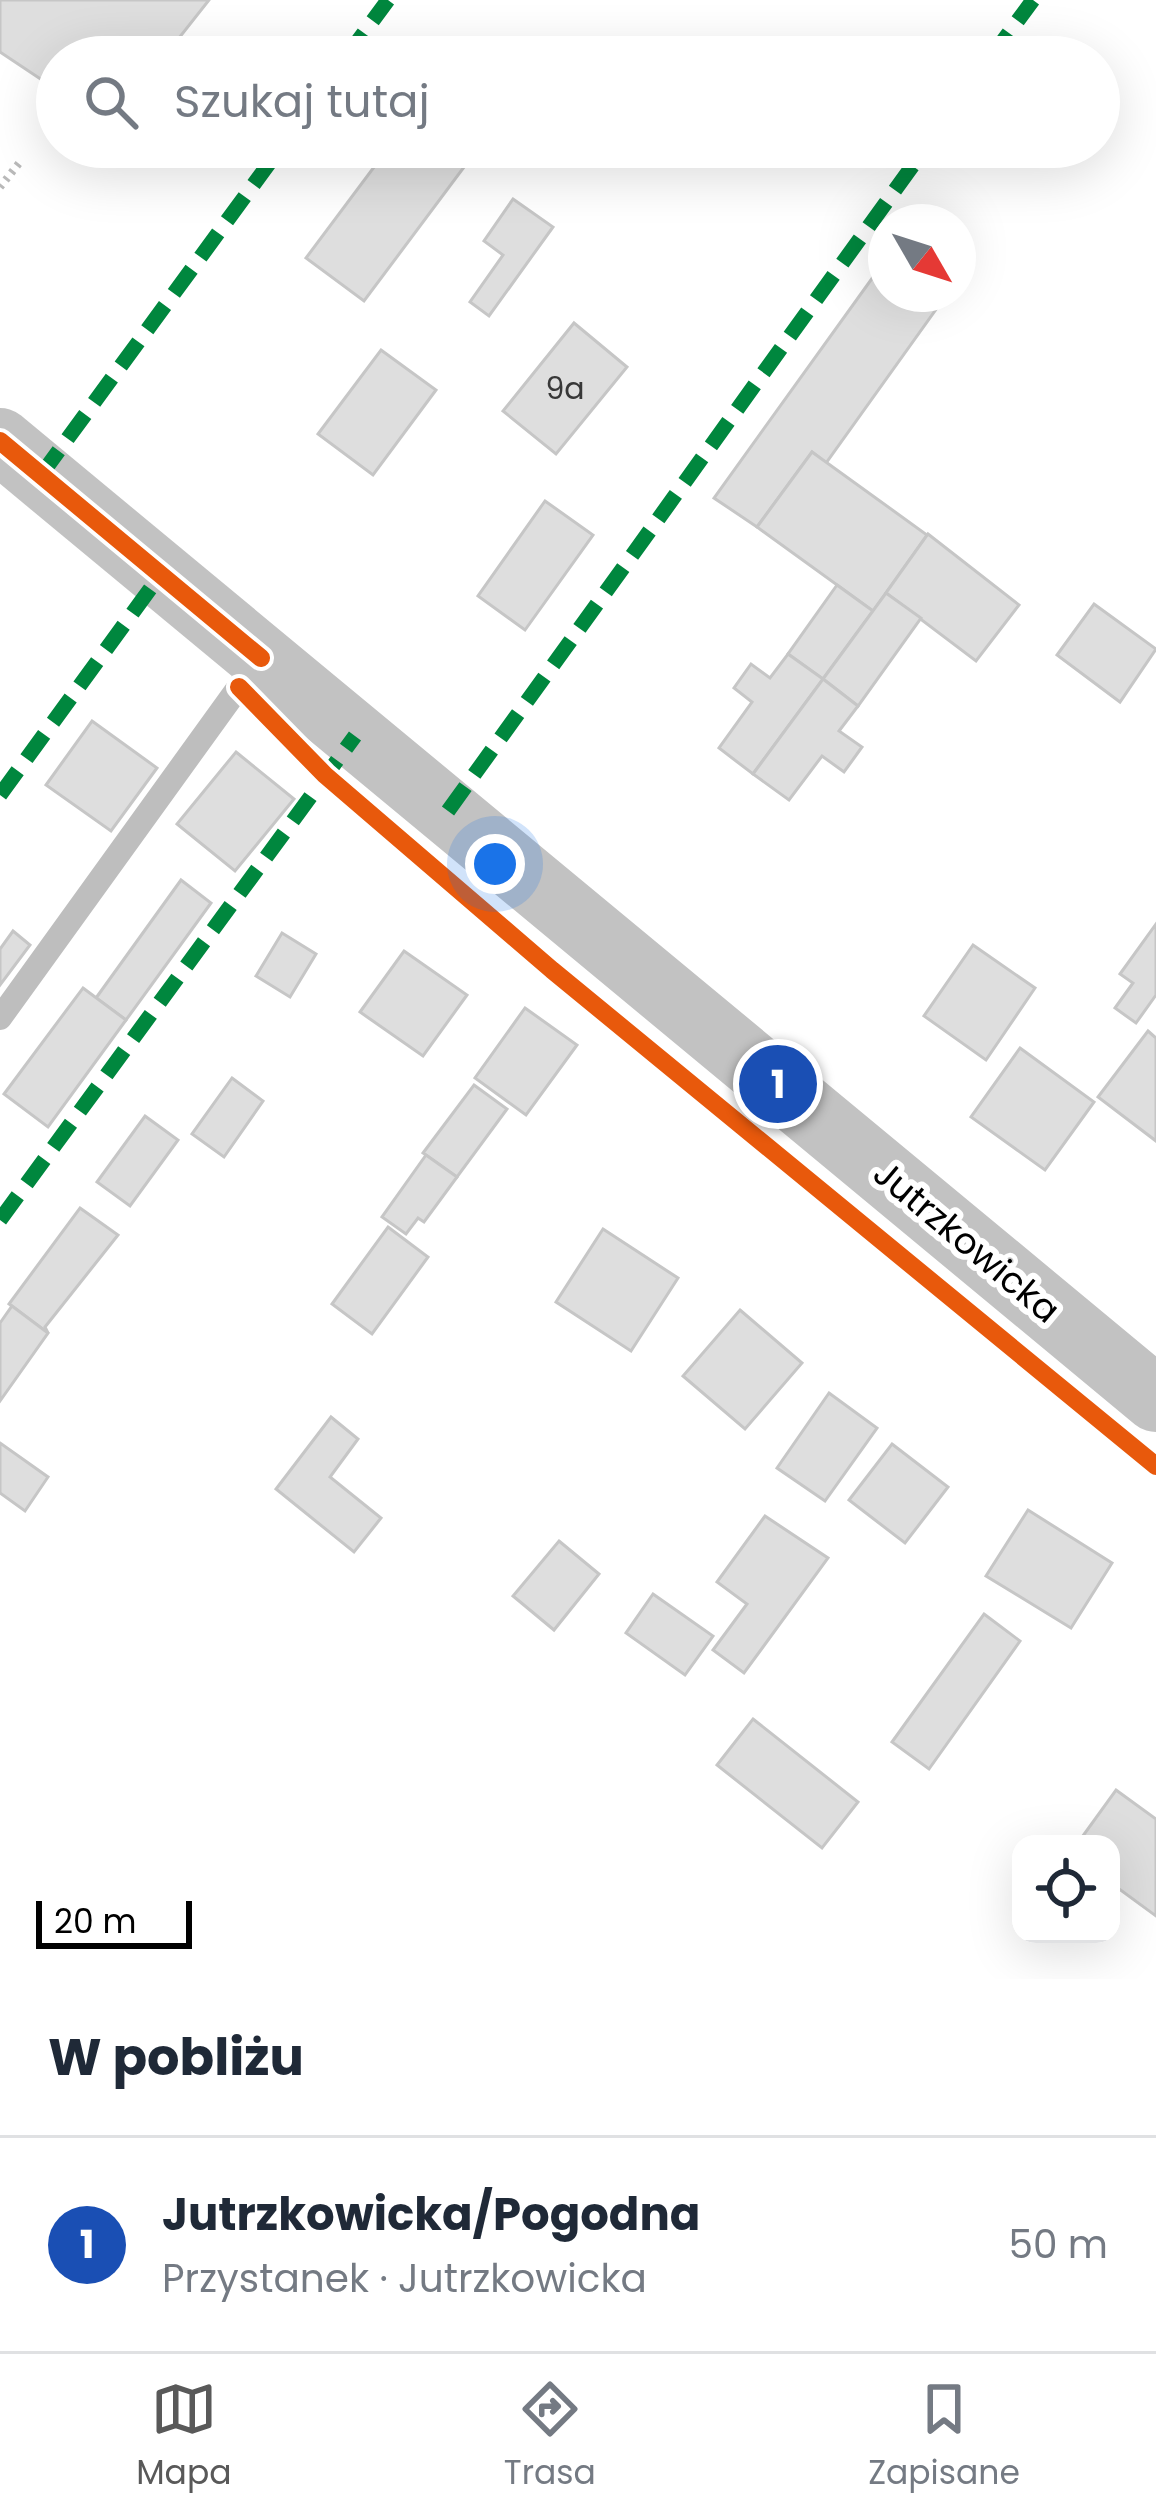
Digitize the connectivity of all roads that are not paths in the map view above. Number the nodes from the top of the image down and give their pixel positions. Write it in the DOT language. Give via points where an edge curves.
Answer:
graph roads {
  1 [pos="0,441"];
  2 [pos="261,658"];
  3 [pos="0,1018"];
  4 [pos="1156,1399"];
  1 -- 2 [label="main road, Jutrzkowicka"];
  2 -- 3 [label="lane"];
  2 -- 4 [label="main road, Jutrzkowicka"];
}
